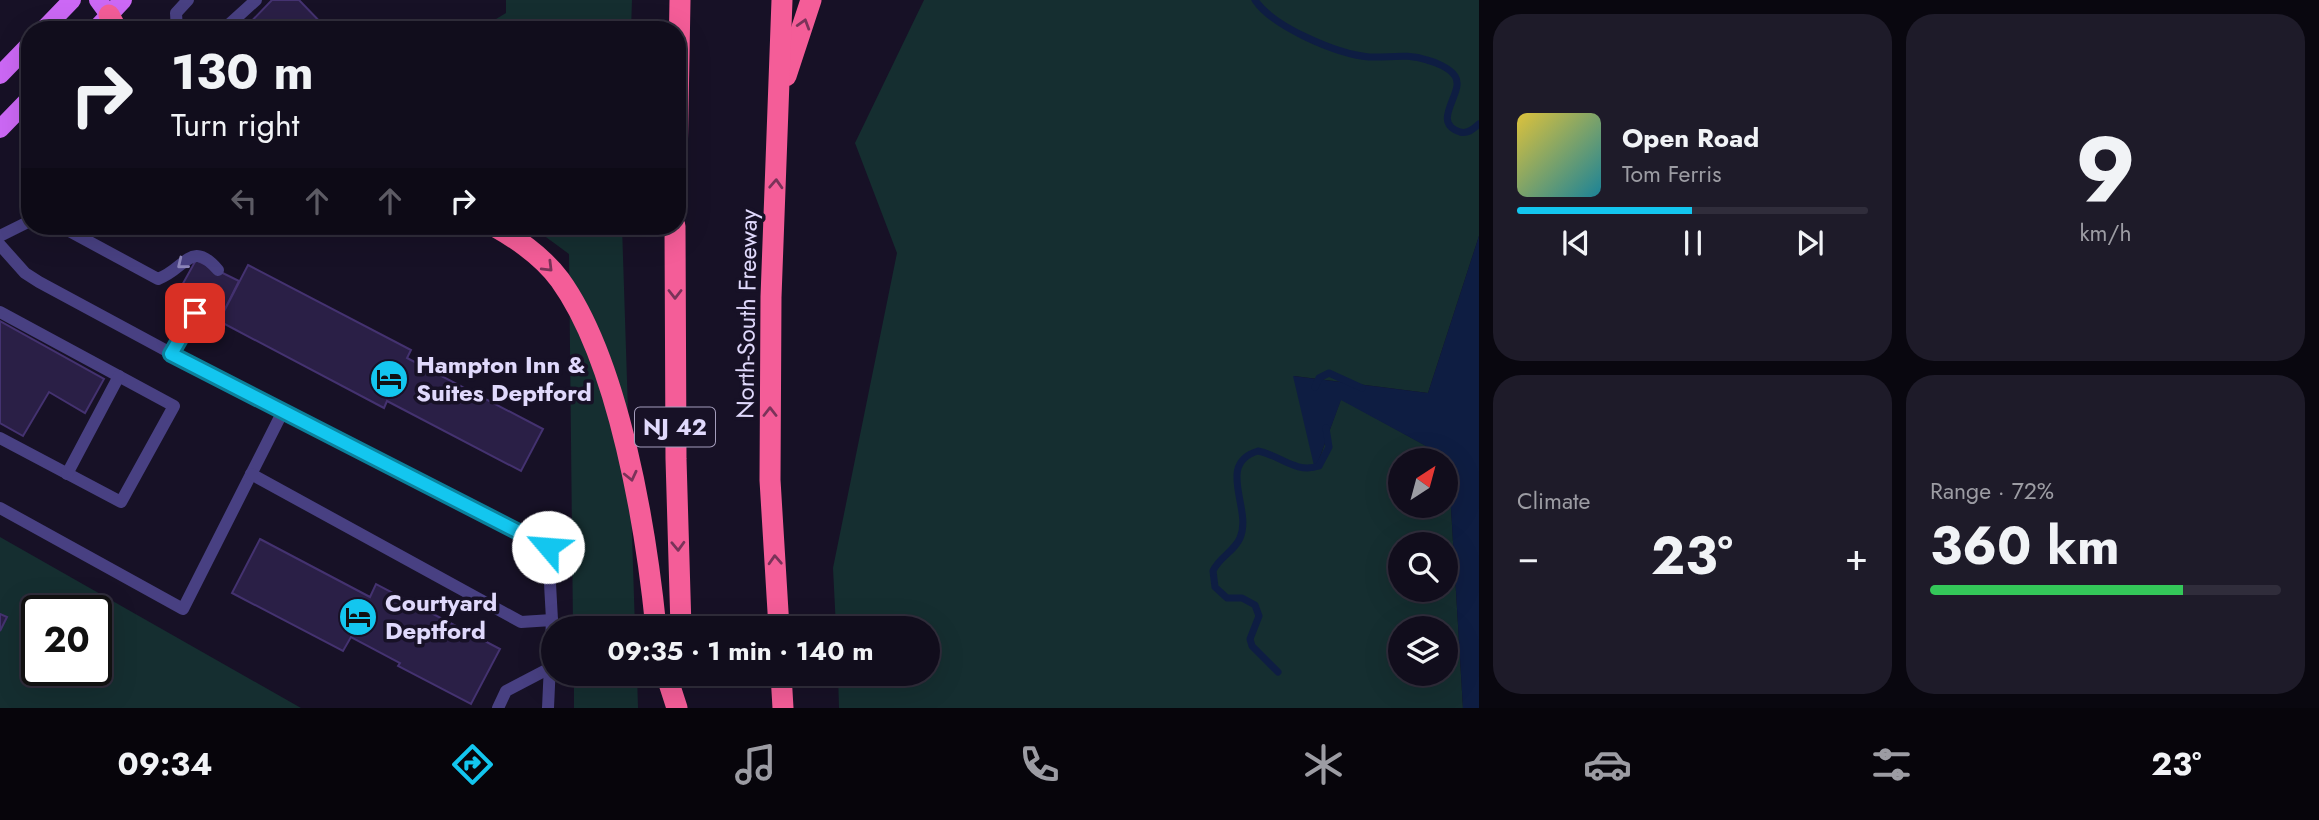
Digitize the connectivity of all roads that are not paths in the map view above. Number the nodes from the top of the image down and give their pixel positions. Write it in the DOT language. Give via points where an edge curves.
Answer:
graph roads {
  1 [pos="72,0"];
  2 [pos="188,0"];
  3 [pos="256,0"];
  4 [pos="680,0"];
  5 [pos="782,0"];
  6 [pos="811,0"];
  7 [pos="52,21"];
  8 [pos="176,21"];
  9 [pos="233,21"];
  10 [pos="680,21"];
  11 [pos="21,53"];
  12 [pos="0,75"];
  13 [pos="780,94"];
  14 [pos="21,107"];
  15 [pos="0,129"];
  16 [pos="21,226"];
  17 [pos="77,235"];
  18 [pos="511,235"];
  19 [pos="675,235"];
  20 [pos="0,236"];
  21 [pos="0,245"];
  22 [pos="218,270"];
  23 [pos="204,299"];
  24 [pos="0,312"];
  25 [pos="171,354"];
  26 [pos="119,376"];
  27 [pos="282,413"];
  28 [pos="0,438"];
  29 [pos="67,474"];
  30 [pos="251,474"];
  31 [pos="0,508"];
  32 [pos="552,616"];
  33 [pos="655,616"];
  34 [pos="681,616"];
  35 [pos="778,616"];
  36 [pos="541,621"];
  37 [pos="541,673"];
  38 [pos="549,686"];
  39 [pos="670,686"];
  40 [pos="681,686"];
  41 [pos="782,686"];
  42 [pos="498,708"];
  43 [pos="548,708"];
  44 [pos="677,708"];
  45 [pos="682,708"];
  46 [pos="783,708"];
  1 -- 7 [label="main road"];
  2 -- 8 [label="lane" via="176,13"];
  3 -- 9 [label="lane"];
  4 -- 10 [label="highway"];
  5 -- 13 [label="highway, North-South Freeway"];
  13 -- 6 [label="highway, one-way"];
  11 -- 12 [label="main road"];
  35 -- 13 [label="highway, North-South Freeway, one-way" via="770,428"];
  14 -- 15 [label="main road"];
  16 -- 20 [label="lane"];
  22 -- 17 [label="lane, one-way" via="208,258 198,255 158,279"];
  18 -- 33 [label="highway, one-way" via="559,278 585,321 612,397 648,550"];
  19 -- 34 [label="highway, NJ 42, one-way"];
  21 -- 25 [label="lane" via="25,273"];
  23 -- 25 [label="lane"];
  24 -- 26 [label="lane"];
  25 -- 27 [label="lane"];
  26 -- 29 [label="lane"];
  26 -- 29 [label="lane" via="174,406 121,502"];
  27 -- 30 [label="lane"];
  27 -- 32 [label="lane" via="548,547"];
  28 -- 29 [label="lane"];
  30 -- 31 [label="lane" via="183,609"];
  30 -- 36 [label="lane" via="521,622"];
  37 -- 42 [label="lane" via="506,691"];
  38 -- 43 [label="lane"];
  39 -- 44 [label="highway"];
  40 -- 45 [label="highway"];
  41 -- 46 [label="highway"];
}
